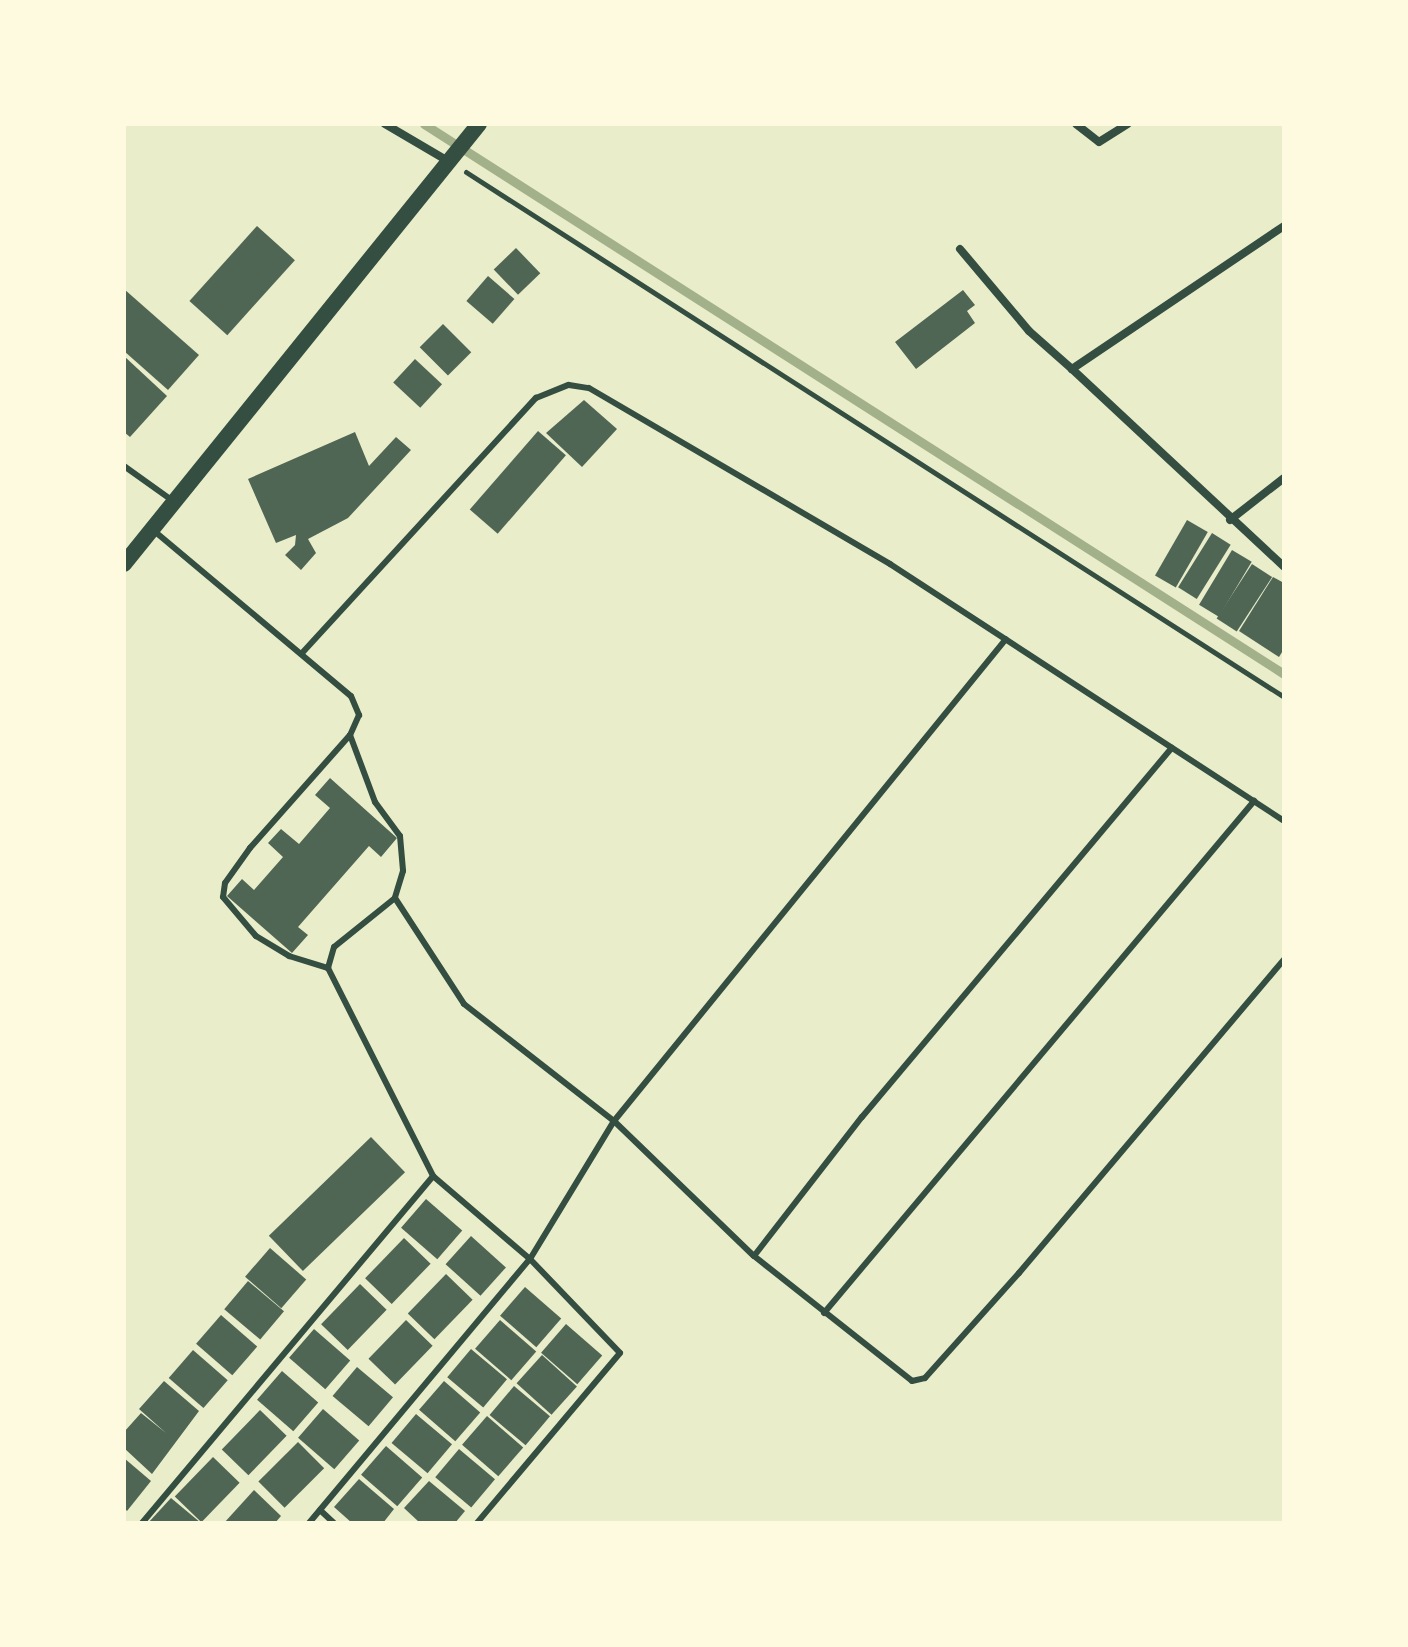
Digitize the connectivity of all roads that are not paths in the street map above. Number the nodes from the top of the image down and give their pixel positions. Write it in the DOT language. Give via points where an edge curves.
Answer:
graph roads {
  1 [pos="385,124"];
  2 [pos="1076,124"];
  3 [pos="1128,124"];
  4 [pos="475,128"];
  5 [pos="451,158"];
  6 [pos="1284,226"];
  7 [pos="960,249"];
  8 [pos="1072,369"];
  9 [pos="124,466"];
  10 [pos="1284,478"];
  11 [pos="176,503"];
  12 [pos="1230,520"];
  13 [pos="153,530"];
  14 [pos="124,564"];
  15 [pos="1284,567"];
  16 [pos="1006,639"];
  17 [pos="303,652"];
  18 [pos="350,735"];
  19 [pos="1172,748"];
  20 [pos="1254,801"];
  21 [pos="1284,821"];
  22 [pos="395,898"];
  23 [pos="1284,959"];
  24 [pos="328,968"];
  25 [pos="614,1121"];
  26 [pos="433,1176"];
  27 [pos="754,1256"];
  28 [pos="530,1259"];
  29 [pos="824,1313"];
  30 [pos="320,1510"];
  31 [pos="142,1523"];
  32 [pos="309,1523"];
  33 [pos="334,1523"];
  34 [pos="477,1523"];
  1 -- 5 [label="street"];
  2 -- 3 [label="street" via="1099,142"];
  4 -- 5 [label="main road"];
  5 -- 11 [label="main road"];
  6 -- 8 [label="street"];
  7 -- 8 [label="street" via="1029,331"];
  8 -- 12 [label="street"];
  9 -- 11 [label="lane"];
  10 -- 12 [label="street"];
  11 -- 13 [label="main road"];
  12 -- 15 [label="street"];
  13 -- 14 [label="main road"];
  13 -- 17 [label="lane"];
  16 -- 17 [label="lane" via="890,564 589,388 569,385 536,398"];
  16 -- 19 [label="lane"];
  16 -- 25 [label="lane"];
  17 -- 18 [label="lane" via="351,696 359,715"];
  18 -- 22 [label="lane" via="375,802 400,836 403,871"];
  18 -- 24 [label="lane" via="250,848 225,883 223,897 256,936 289,956"];
  19 -- 20 [label="lane"];
  19 -- 27 [label="lane" via="862,1117"];
  20 -- 21 [label="lane"];
  20 -- 29 [label="lane"];
  22 -- 24 [label="lane" via="334,947"];
  22 -- 25 [label="lane" via="464,1004"];
  23 -- 29 [label="lane" via="925,1378 905,1379"];
  24 -- 26 [label="lane"];
  25 -- 27 [label="lane"];
  25 -- 28 [label="lane"];
  26 -- 28 [label="lane"];
  26 -- 31 [label="lane"];
  27 -- 29 [label="lane"];
  28 -- 30 [label="lane"];
  28 -- 34 [label="lane" via="620,1353"];
  30 -- 32 [label="lane"];
  30 -- 33 [label="lane"];
}
